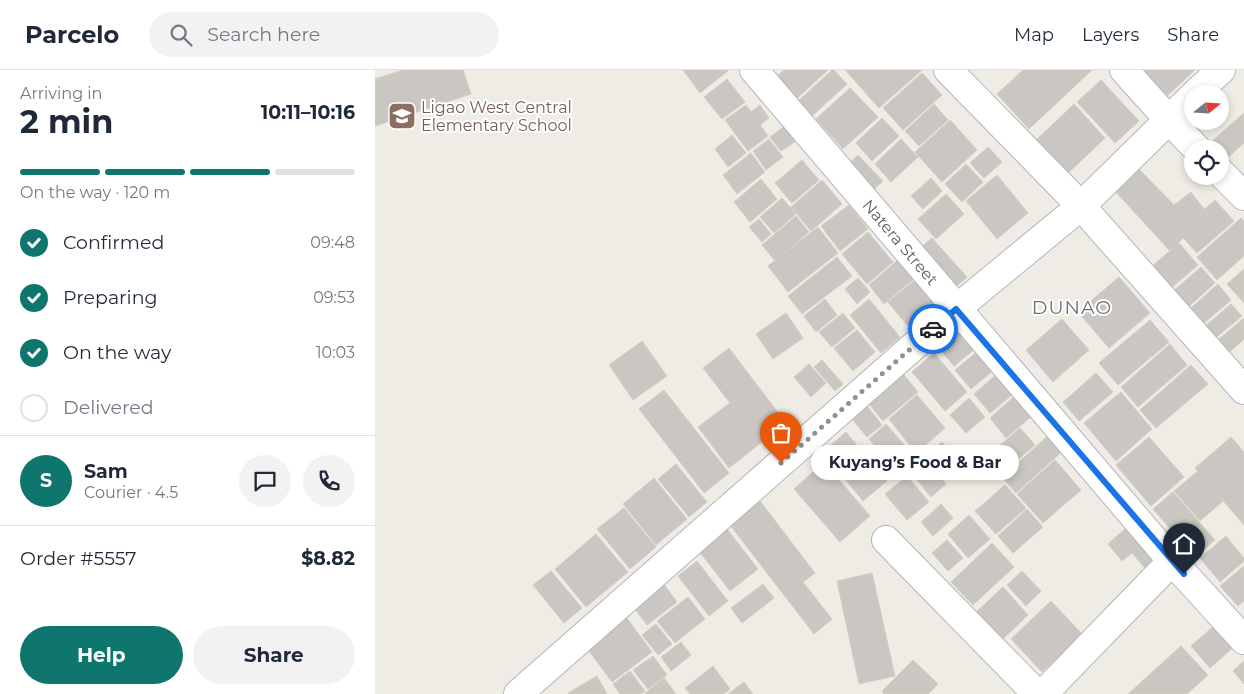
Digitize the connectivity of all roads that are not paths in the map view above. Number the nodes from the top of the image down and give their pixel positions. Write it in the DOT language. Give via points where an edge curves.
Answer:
graph roads {
  1 [pos="754,70"];
  2 [pos="948,70"];
  3 [pos="1125,70"];
  4 [pos="1221,70"];
  5 [pos="1205,85"];
  6 [pos="1184,104"];
  7 [pos="1168,119"];
  8 [pos="1188,140"];
  9 [pos="1229,181"];
  10 [pos="1244,196"];
  11 [pos="1081,206"];
  12 [pos="956,309"];
  13 [pos="1244,390"];
  14 [pos="885,540"];
  15 [pos="1172,561"];
  16 [pos="1244,640"];
  17 [pos="518,694"];
  18 [pos="1037,694"];
  19 [pos="1043,694"];
  1 -- 12 [label="street, Natera Street"];
  2 -- 11 [label="street"];
  3 -- 7 [label="street"];
  4 -- 5 [label="street"];
  6 -- 7 [label="street"];
  7 -- 8 [label="street"];
  7 -- 11 [label="street"];
  9 -- 10 [label="street"];
  11 -- 12 [label="street"];
  11 -- 13 [label="street"];
  12 -- 15 [label="street, Natera Street"];
  12 -- 17 [label="street"];
  14 -- 18 [label="street"];
  15 -- 16 [label="street, Natera Street"];
  15 -- 19 [label="street"];
}
